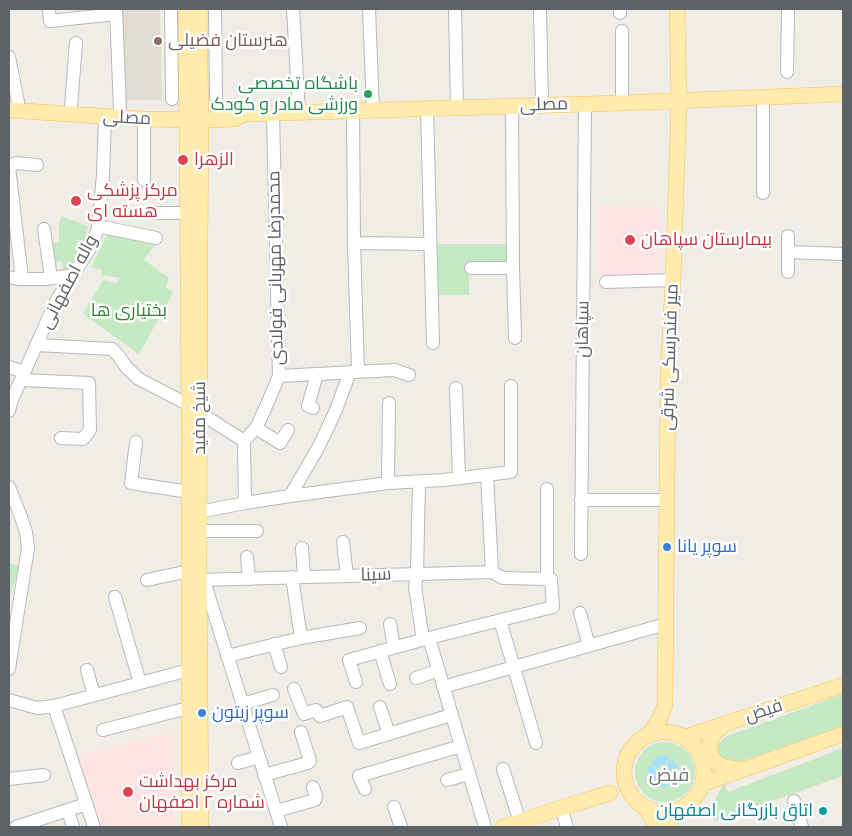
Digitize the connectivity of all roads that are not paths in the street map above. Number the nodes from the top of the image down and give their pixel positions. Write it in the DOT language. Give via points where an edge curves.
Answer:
graph roads {
  1 [pos="171,9"];
  2 [pos="186,9"];
  3 [pos="199,9"];
  4 [pos="216,9"];
  5 [pos="293,9"];
  6 [pos="369,9"];
  7 [pos="454,9"];
  8 [pos="540,9"];
  9 [pos="677,9"];
  10 [pos="788,9"];
  11 [pos="49,11"];
  12 [pos="116,11"];
  13 [pos="622,31"];
  14 [pos="76,43"];
  15 [pos="9,57"];
  16 [pos="787,72"];
  17 [pos="843,94"];
  18 [pos="216,97"];
  19 [pos="763,97"];
  20 [pos="172,99"];
  21 [pos="679,101"];
  22 [pos="622,103"];
  23 [pos="585,104"];
  24 [pos="542,105"];
  25 [pos="13,106"];
  26 [pos="71,106"];
  27 [pos="512,106"];
  28 [pos="427,108"];
  29 [pos="457,108"];
  30 [pos="120,110"];
  31 [pos="353,110"];
  32 [pos="373,110"];
  33 [pos="299,112"];
  34 [pos="273,113"];
  35 [pos="194,115"];
  36 [pos="105,117"];
  37 [pos="144,119"];
  38 [pos="37,165"];
  39 [pos="9,167"];
  40 [pos="144,180"];
  41 [pos="763,193"];
  42 [pos="154,213"];
  43 [pos="187,213"];
  44 [pos="98,226"];
  45 [pos="44,229"];
  46 [pos="788,236"];
  47 [pos="156,238"];
  48 [pos="194,240"];
  49 [pos="354,244"];
  50 [pos="430,244"];
  51 [pos="788,252"];
  52 [pos="843,254"];
  53 [pos="471,268"];
  54 [pos="513,268"];
  55 [pos="788,272"];
  56 [pos="73,275"];
  57 [pos="9,277"];
  58 [pos="51,278"];
  59 [pos="22,279"];
  60 [pos="673,280"];
  61 [pos="606,282"];
  62 [pos="515,338"];
  63 [pos="433,343"];
  64 [pos="36,345"];
  65 [pos="9,367"];
  66 [pos="354,372"];
  67 [pos="317,374"];
  68 [pos="409,375"];
  69 [pos="22,376"];
  70 [pos="279,376"];
  71 [pos="511,386"];
  72 [pos="456,388"];
  73 [pos="389,403"];
  74 [pos="313,408"];
  75 [pos="194,409"];
  76 [pos="9,411"];
  77 [pos="256,428"];
  78 [pos="288,430"];
  79 [pos="62,438"];
  80 [pos="244,441"];
  81 [pos="136,442"];
  82 [pos="487,475"];
  83 [pos="459,478"];
  84 [pos="419,482"];
  85 [pos="388,483"];
  86 [pos="9,487"];
  87 [pos="547,489"];
  88 [pos="188,492"];
  89 [pos="290,496"];
  90 [pos="581,500"];
  91 [pos="668,500"];
  92 [pos="245,503"];
  93 [pos="200,512"];
  94 [pos="199,531"];
  95 [pos="258,531"];
  96 [pos="343,542"];
  97 [pos="302,548"];
  98 [pos="581,554"];
  99 [pos="248,556"];
  100 [pos="492,572"];
  101 [pos="417,574"];
  102 [pos="194,576"];
  103 [pos="347,576"];
  104 [pos="298,577"];
  105 [pos="248,579"];
  106 [pos="550,579"];
  107 [pos="147,580"];
  108 [pos="115,597"];
  109 [pos="580,613"];
  110 [pos="500,620"];
  111 [pos="390,624"];
  112 [pos="666,624"];
  113 [pos="360,628"];
  114 [pos="300,638"];
  115 [pos="426,638"];
  116 [pos="274,644"];
  117 [pos="589,646"];
  118 [pos="394,647"];
  119 [pos="380,651"];
  120 [pos="227,656"];
  121 [pos="281,667"];
  122 [pos="513,667"];
  123 [pos="9,669"];
  124 [pos="87,670"];
  125 [pos="189,670"];
  126 [pos="439,670"];
  127 [pos="416,678"];
  128 [pos="356,682"];
  129 [pos="140,683"];
  130 [pos="390,684"];
  131 [pos="843,685"];
  132 [pos="443,686"];
  133 [pos="294,689"];
  134 [pos="273,695"];
  135 [pos="94,696"];
  136 [pos="9,700"];
  137 [pos="242,704"];
  138 [pos="665,705"];
  139 [pos="54,706"];
  140 [pos="380,707"];
  141 [pos="188,708"];
  142 [pos="451,714"];
  143 [pos="726,723"];
  144 [pos="103,730"];
  145 [pos="301,732"];
  146 [pos="388,734"];
  147 [pos="650,734"];
  148 [pos="843,734"];
  149 [pos="681,735"];
  150 [pos="536,743"];
  151 [pos="194,746"];
  152 [pos="461,746"];
  153 [pos="259,757"];
  154 [pos="238,763"];
  155 [pos="195,768"];
  156 [pos="624,768"];
  157 [pos="503,769"];
  158 [pos="741,770"];
  159 [pos="469,774"];
  160 [pos="44,775"];
  161 [pos="264,775"];
  162 [pos="9,778"];
  163 [pos="447,780"];
  164 [pos="703,784"];
  165 [pos="312,787"];
  166 [pos="365,789"];
  167 [pos="610,793"];
  168 [pos="794,801"];
  169 [pos="86,804"];
  170 [pos="642,806"];
  171 [pos="394,808"];
  172 [pos="561,808"];
  173 [pos="678,810"];
  174 [pos="276,811"];
  175 [pos="510,825"];
  176 [pos="16,827"];
  177 [pos="94,827"];
  178 [pos="189,827"];
  179 [pos="201,827"];
  180 [pos="281,827"];
  181 [pos="400,827"];
  182 [pos="485,827"];
  183 [pos="567,827"];
  184 [pos="656,827"];
  185 [pos="667,827"];
  186 [pos="802,827"];
  1 -- 20 [label="street"];
  2 -- 35 [label="main road, شیخ مفید"];
  3 -- 35 [label="main road, شیخ مفید"];
  4 -- 18 [label="street"];
  5 -- 33 [label="street"];
  6 -- 32 [label="street"];
  7 -- 29 [label="street"];
  8 -- 24 [label="street"];
  9 -- 21 [label="main road, میر فندرسکی شرقی"];
  10 -- 16 [label="street"];
  11 -- 12 [label="street" via="50,21"];
  12 -- 30 [label="street"];
  13 -- 22 [label="street"];
  14 -- 26 [label="street"];
  15 -- 25 [label="street"];
  17 -- 19 [label="main road, مصلی"];
  19 -- 21 [label="main road, مصلی"];
  19 -- 41 [label="street"];
  21 -- 22 [label="main road, مصلی"];
  21 -- 60 [label="main road, میر فندرسکی شرقی"];
  22 -- 23 [label="main road, مصلی"];
  23 -- 24 [label="main road, مصلی"];
  23 -- 90 [label="street, سپاهان"];
  24 -- 27 [label="main road, مصلی"];
  25 -- 26 [label="main road, مصلی"];
  25 -- 36 [label="main road, مصلی"];
  26 -- 30 [label="main road, مصلی"];
  27 -- 29 [label="main road, مصلی"];
  27 -- 54 [label="street"];
  28 -- 29 [label="main road, مصلی"];
  28 -- 32 [label="main road, مصلی"];
  28 -- 50 [label="street"];
  30 -- 35 [label="main road, مصلی"];
  31 -- 32 [label="main road, مصلی"];
  31 -- 33 [label="main road, مصلی"];
  31 -- 49 [label="street"];
  33 -- 34 [label="main road, مصلی"];
  34 -- 35 [label="main road, مصلی" via="244,114 234,119"];
  34 -- 70 [label="street, محمدرضا مهربانی فولادی"];
  35 -- 37 [label="main road, مصلی"];
  35 -- 43 [label="main road, شیخ مفید"];
  35 -- 48 [label="main road, شیخ مفید"];
  36 -- 37 [label="main road, مصلی"];
  36 -- 44 [label="street, واله اصفهانی"];
  37 -- 40 [label="street"];
  38 -- 39 [label="street" via="16,163"];
  39 -- 59 [label="street"];
  42 -- 43 [label="street"];
  43 -- 48 [label="main road, شیخ مفید"];
  44 -- 47 [label="street"];
  44 -- 56 [label="street, واله اصفهانی" via="91,247"];
  45 -- 58 [label="street"];
  46 -- 51 [label="street"];
  48 -- 75 [label="main road, شیخ مفید"];
  49 -- 50 [label="street"];
  49 -- 66 [label="street"];
  50 -- 63 [label="street"];
  51 -- 52 [label="street"];
  51 -- 55 [label="street"];
  53 -- 54 [label="street"];
  54 -- 62 [label="street"];
  56 -- 58 [label="street"];
  56 -- 64 [label="street, واله اصفهانی"];
  57 -- 59 [label="street"];
  58 -- 59 [label="street"];
  60 -- 61 [label="street"];
  60 -- 91 [label="main road, میر فندرسکی شرقی" via="668,374"];
  64 -- 69 [label="street, واله اصفهانی"];
  64 -- 75 [label="street" via="112,349 139,379"];
  65 -- 69 [label="street"];
  66 -- 67 [label="street"];
  66 -- 68 [label="street" via="394,370"];
  66 -- 89 [label="street" via="318,448"];
  67 -- 70 [label="street"];
  67 -- 74 [label="street" via="308,406"];
  69 -- 76 [label="street, واله اصفهانی"];
  69 -- 79 [label="street" via="89,383 90,430 83,439"];
  70 -- 77 [label="street, محمدرضا مهربانی فولادی"];
  71 -- 82 [label="street" via="511,472"];
  72 -- 83 [label="street"];
  73 -- 85 [label="street"];
  75 -- 80 [label="street"];
  75 -- 88 [label="main road, شیخ مفید"];
  75 -- 93 [label="main road, شیخ مفید"];
  77 -- 78 [label="street" via="280,443"];
  77 -- 80 [label="street, محمدرضا مهربانی فولادی"];
  80 -- 92 [label="street"];
  81 -- 88 [label="street" via="131,483"];
  82 -- 83 [label="street"];
  82 -- 100 [label="street"];
  83 -- 84 [label="street"];
  84 -- 85 [label="street"];
  84 -- 101 [label="street"];
  85 -- 89 [label="street"];
  86 -- 123 [label="street" via="22,517 28,548"];
  87 -- 106 [label="street"];
  88 -- 102 [label="main road, شیخ مفید"];
  89 -- 92 [label="street"];
  90 -- 91 [label="street"];
  90 -- 98 [label="street, سپاهان"];
  91 -- 112 [label="main road, میر فندرسکی شرقی"];
  92 -- 93 [label="street"];
  93 -- 94 [label="main road, شیخ مفید"];
  94 -- 95 [label="street"];
  94 -- 102 [label="main road, شیخ مفید"];
  96 -- 103 [label="street"];
  97 -- 104 [label="street"];
  99 -- 105 [label="street"];
  100 -- 101 [label="street, سینا"];
  100 -- 106 [label="street, سینا" via="503,578"];
  101 -- 103 [label="street, سینا"];
  101 -- 115 [label="street" via="414,587"];
  102 -- 105 [label="street, سینا"];
  102 -- 107 [label="street, سینا"];
  102 -- 120 [label="street" via="206,588"];
  102 -- 125 [label="main road, شیخ مفید"];
  102 -- 151 [label="main road, شیخ مفید"];
  103 -- 104 [label="street, سینا"];
  104 -- 105 [label="street, سینا"];
  104 -- 114 [label="street"];
  106 -- 110 [label="street" via="553,607"];
  108 -- 129 [label="street"];
  109 -- 117 [label="street"];
  110 -- 115 [label="street"];
  110 -- 122 [label="street"];
  111 -- 118 [label="street"];
  112 -- 117 [label="street"];
  112 -- 138 [label="main road, میر فندرسکی شرقی"];
  113 -- 114 [label="street"];
  114 -- 116 [label="street"];
  115 -- 118 [label="street"];
  115 -- 126 [label="street"];
  116 -- 120 [label="street"];
  116 -- 121 [label="street"];
  117 -- 122 [label="street"];
  118 -- 119 [label="street"];
  119 -- 128 [label="street" via="349,660"];
  119 -- 130 [label="street"];
  120 -- 137 [label="street"];
  122 -- 132 [label="street"];
  122 -- 150 [label="street"];
  124 -- 135 [label="street"];
  125 -- 129 [label="street"];
  125 -- 141 [label="main road, شیخ مفید"];
  126 -- 127 [label="street"];
  126 -- 132 [label="street"];
  129 -- 135 [label="street"];
  131 -- 143 [label="main road, فیض"];
  132 -- 142 [label="street"];
  133 -- 146 [label="street" via="304,714 316,710 320,716 347,707 359,743"];
  134 -- 137 [label="street"];
  135 -- 139 [label="street"];
  136 -- 139 [label="street" via="37,708"];
  137 -- 153 [label="street"];
  138 -- 147 [label="main road"];
  138 -- 149 [label="main road"];
  139 -- 169 [label="street"];
  140 -- 146 [label="street"];
  141 -- 144 [label="street"];
  141 -- 151 [label="main road, شیخ مفید"];
  142 -- 146 [label="street"];
  142 -- 152 [label="street"];
  143 -- 149 [label="main road, فیض"];
  143 -- 158 [label="main road" via="712,736 710,751 718,764"];
  145 -- 161 [label="street" via="310,761"];
  147 -- 149 [label="main road" via="668,731"];
  147 -- 156 [label="main road" via="634,744 625,759"];
  148 -- 158 [label="main road"];
  149 -- 164 [label="main road" via="692,742 702,757"];
  151 -- 155 [label="main road, شیخ مفید"];
  152 -- 159 [label="street"];
  152 -- 166 [label="street" via="359,776"];
  153 -- 154 [label="street"];
  153 -- 161 [label="street"];
  155 -- 178 [label="main road, شیخ مفید"];
  155 -- 179 [label="main road, شیخ مفید"];
  156 -- 167 [label="main road"];
  156 -- 170 [label="main road" via="627,788"];
  157 -- 175 [label="street"];
  158 -- 164 [label="main road"];
  159 -- 163 [label="street"];
  159 -- 182 [label="street"];
  160 -- 162 [label="street"];
  161 -- 174 [label="street"];
  164 -- 173 [label="main road" via="696,797"];
  165 -- 174 [label="street" via="316,796 314,800"];
  167 -- 170 [label="main road"];
  167 -- 172 [label="main road"];
  168 -- 186 [label="street"];
  169 -- 176 [label="street"];
  169 -- 177 [label="street"];
  170 -- 173 [label="main road" via="662,812"];
  170 -- 184 [label="main road"];
  171 -- 181 [label="street"];
  172 -- 175 [label="main road"];
  172 -- 183 [label="street"];
  173 -- 185 [label="main road"];
  174 -- 180 [label="street"];
}
